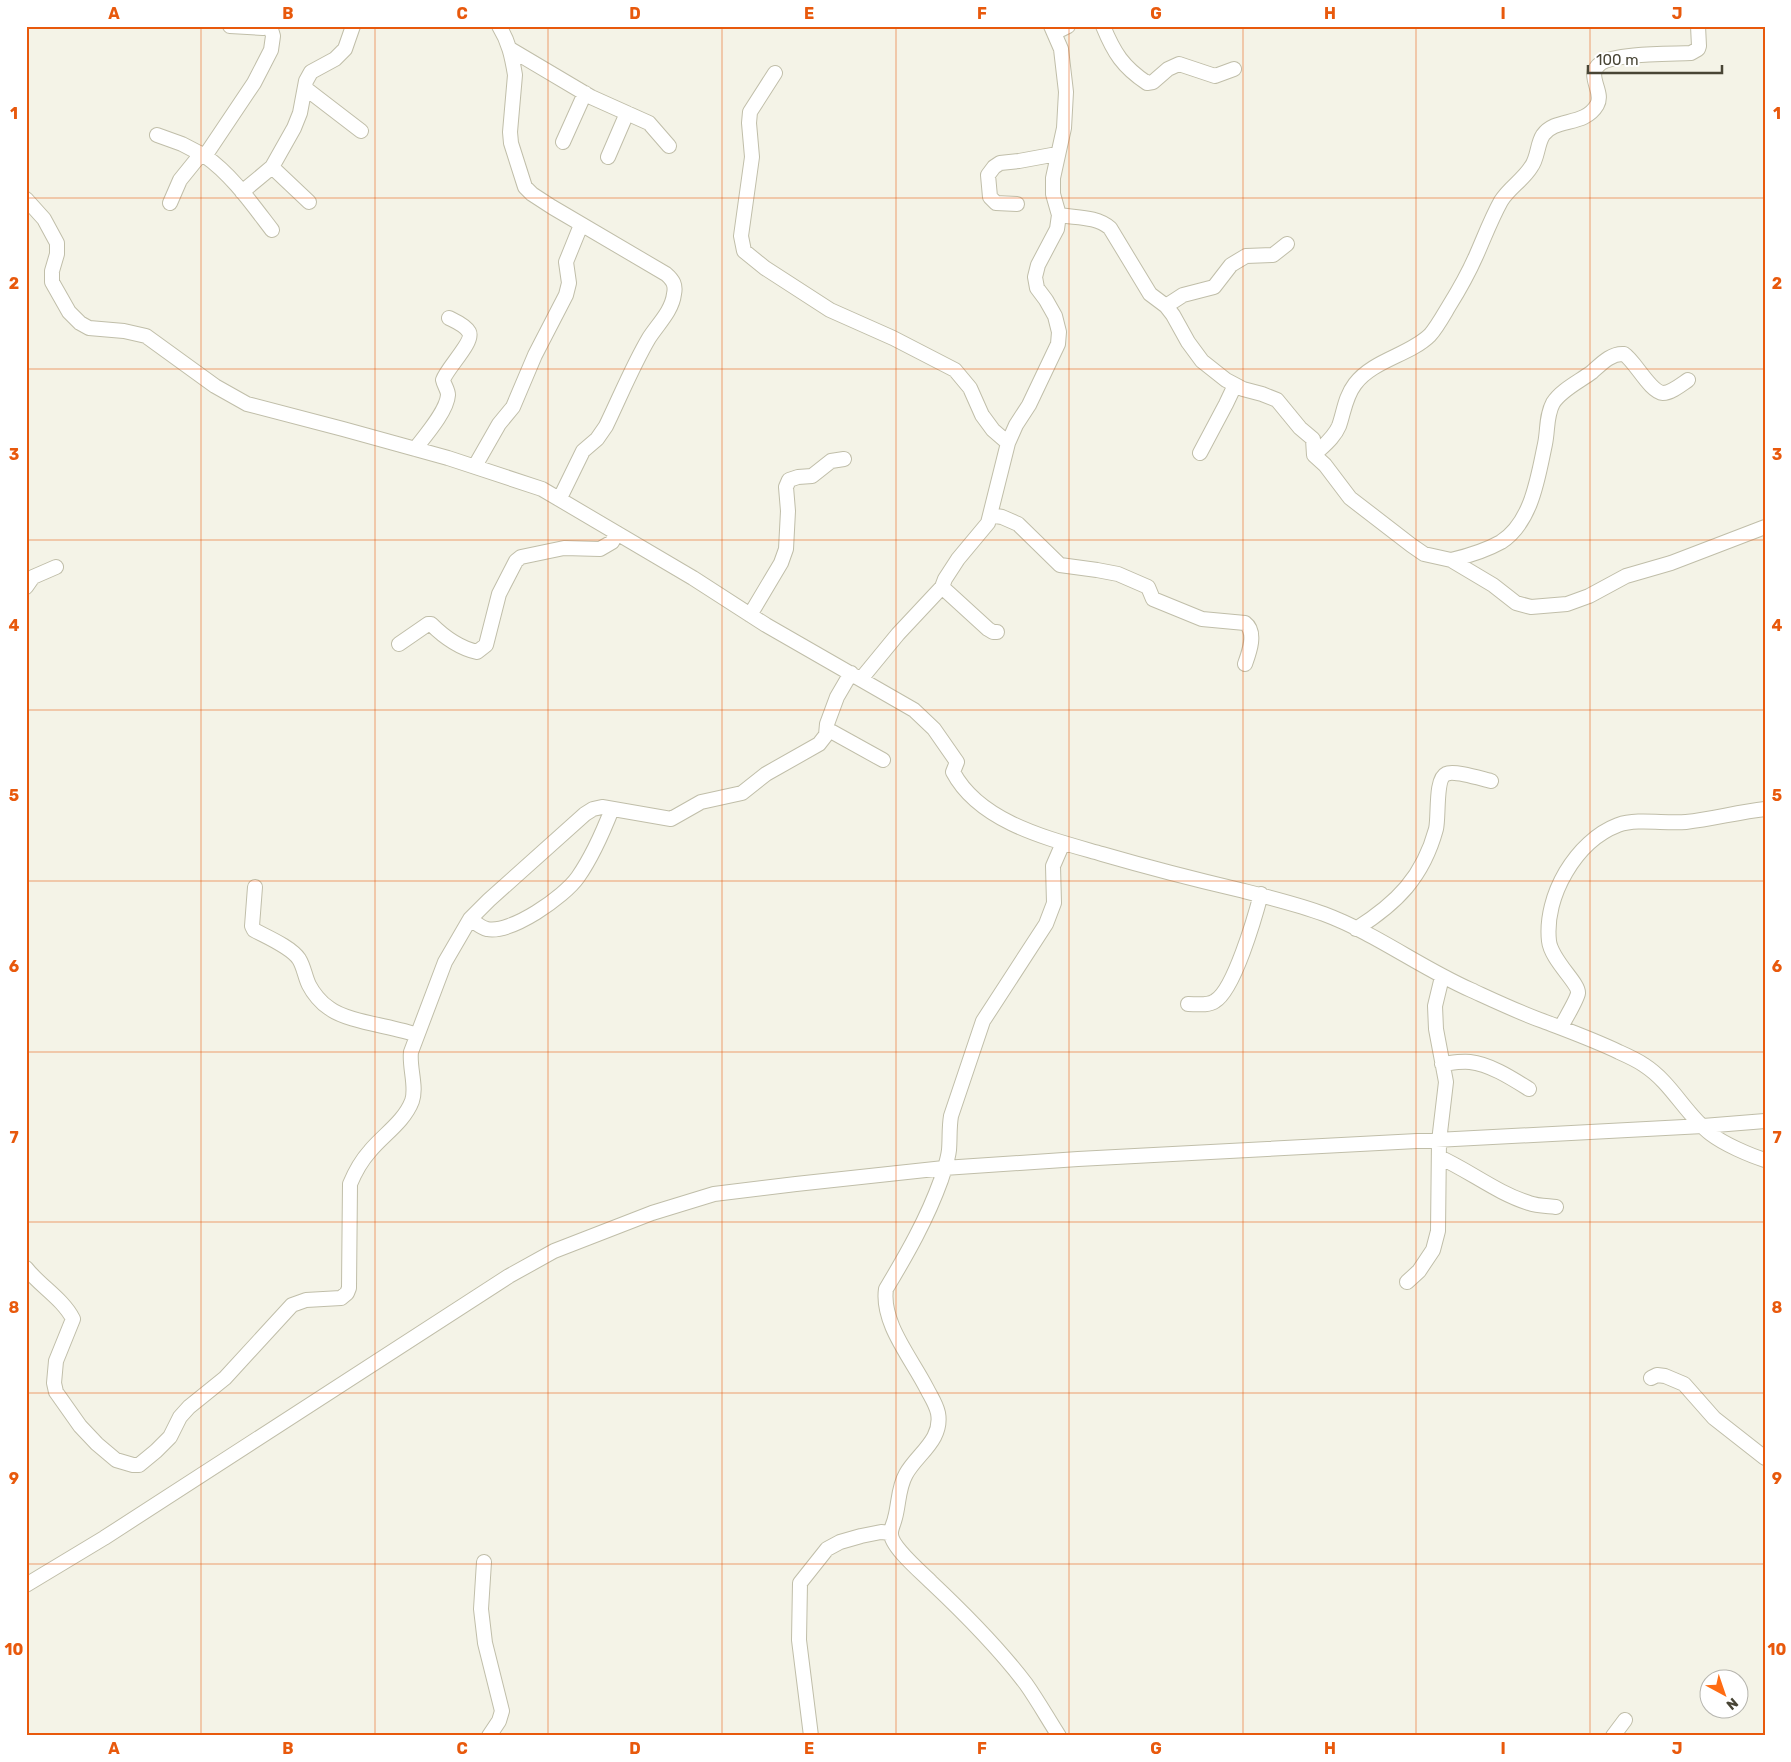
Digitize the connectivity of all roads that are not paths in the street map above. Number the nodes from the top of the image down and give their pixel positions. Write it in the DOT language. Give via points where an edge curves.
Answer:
graph roads {
  1 [pos="230,26"];
  2 [pos="270,26"];
  3 [pos="353,26"];
  4 [pos="499,26"];
  5 [pos="1068,26"];
  6 [pos="1103,26"];
  7 [pos="1698,26"];
  8 [pos="1052,30"];
  9 [pos="510,50"];
  10 [pos="1234,69"];
  11 [pos="775,73"];
  12 [pos="305,88"];
  13 [pos="585,94"];
  14 [pos="627,113"];
  15 [pos="361,131"];
  16 [pos="157,135"];
  17 [pos="563,142"];
  18 [pos="669,146"];
  19 [pos="1057,154"];
  20 [pos="203,155"];
  21 [pos="608,157"];
  22 [pos="272,167"];
  23 [pos="242,192"];
  24 [pos="26,199"];
  25 [pos="309,202"];
  26 [pos="170,203"];
  27 [pos="1017,204"];
  28 [pos="1059,215"];
  29 [pos="581,224"];
  30 [pos="272,230"];
  31 [pos="1287,244"];
  32 [pos="1166,306"];
  33 [pos="449,318"];
  34 [pos="1688,380"];
  35 [pos="1235,385"];
  36 [pos="1008,443"];
  37 [pos="415,449"];
  38 [pos="1200,452"];
  39 [pos="1314,455"];
  40 [pos="844,459"];
  41 [pos="475,466"];
  42 [pos="560,498"];
  43 [pos="990,515"];
  44 [pos="1765,527"];
  45 [pos="617,533"];
  46 [pos="1451,560"];
  47 [pos="56,567"];
  48 [pos="26,587"];
  49 [pos="942,587"];
  50 [pos="750,615"];
  51 [pos="997,632"];
  52 [pos="399,644"];
  53 [pos="1245,664"];
  54 [pos="856,676"];
  55 [pos="827,729"];
  56 [pos="883,760"];
  57 [pos="1491,781"];
  58 [pos="612,809"];
  59 [pos="1765,809"];
  60 [pos="1063,843"];
  61 [pos="255,887"];
  62 [pos="1260,894"];
  63 [pos="470,919"];
  64 [pos="1356,929"];
  65 [pos="1442,977"];
  66 [pos="1188,1004"];
  67 [pos="1561,1027"];
  68 [pos="417,1035"];
  69 [pos="1442,1064"];
  70 [pos="1529,1089"];
  71 [pos="1765,1121"];
  72 [pos="1703,1126"];
  73 [pos="1440,1141"];
  74 [pos="1439,1157"];
  75 [pos="1765,1160"];
  76 [pos="944,1168"];
  77 [pos="1556,1207"];
  78 [pos="26,1268"];
  79 [pos="1408,1282"];
  80 [pos="1651,1378"];
  81 [pos="1765,1458"];
  82 [pos="890,1533"];
  83 [pos="484,1562"];
  84 [pos="26,1585"];
  85 [pos="1626,1720"];
  86 [pos="489,1736"];
  87 [pos="811,1736"];
  88 [pos="1059,1736"];
  89 [pos="1613,1736"];
  1 -- 2 [label="street"];
  2 -- 20 [label="street" via="273,36 271,50 254,83"];
  3 -- 12 [label="street" via="345,49 335,59 311,72"];
  4 -- 9 [label="street"];
  5 -- 8 [label="street"];
  6 -- 10 [label="street" via="1119,58 1148,83 1179,64 1215,76"];
  7 -- 39 [label="street" via="1700,46 1690,53 1611,59 1598,66 1594,71 1599,97 1597,104 1582,120 1557,125 1542,137 1532,167 1502,199 1464,281 1430,334 1363,374 1345,403 1334,435"];
  8 -- 19 [label="street" via="1062,56 1066,92 1064,128"];
  9 -- 13 [label="street"];
  9 -- 29 [label="street" via="515,75 511,143 525,187"];
  11 -- 36 [label="street" via="750,112 752,157 741,236 744,250 765,268 830,310 955,370 970,388 982,415"];
  12 -- 15 [label="street"];
  12 -- 22 [label="street" via="294,128"];
  13 -- 14 [label="street"];
  13 -- 17 [label="street"];
  14 -- 18 [label="street" via="649,123"];
  14 -- 21 [label="street"];
  16 -- 20 [label="street"];
  19 -- 27 [label="street" via="1000,163 991,170 988,175 992,199 996,203"];
  19 -- 28 [label="street" via="1053,194"];
  20 -- 23 [label="street"];
  20 -- 26 [label="street" via="180,180"];
  22 -- 23 [label="street"];
  22 -- 25 [label="street"];
  23 -- 30 [label="street"];
  24 -- 37 [label="street" via="44,219 56,243 52,282 69,312 80,323 89,328 146,336 215,386 247,404"];
  28 -- 32 [label="street" via="1096,219 1110,228 1150,294"];
  28 -- 36 [label="street" via="1057,229 1035,277 1037,288 1056,316 1058,344 1030,405 1016,424"];
  29 -- 41 [label="street" via="566,262 569,283 566,295 513,407"];
  29 -- 42 [label="street" via="666,274 675,286 661,322 649,339 606,426 583,451"];
  31 -- 32 [label="street" via="1273,255 1246,256 1231,265 1214,287 1183,295"];
  32 -- 35 [label="street" via="1202,361"];
  33 -- 37 [label="street" via="464,326 470,337 444,377 448,391 445,405"];
  34 -- 46 [label="street" via="1663,393 1656,390 1624,354 1616,354 1605,361 1554,402 1548,415 1546,440 1534,488 1520,522 1501,541"];
  35 -- 38 [label="street"];
  35 -- 39 [label="street" via="1277,400 1313,439"];
  36 -- 43 [label="street"];
  37 -- 41 [label="street"];
  39 -- 46 [label="street" via="1350,498 1396,535 1424,554"];
  40 -- 50 [label="street" via="831,461 812,476 789,480 786,487 786,549"];
  41 -- 42 [label="street"];
  42 -- 45 [label="street"];
  43 -- 49 [label="street" via="988,523 958,559"];
  43 -- 53 [label="street" via="1018,524 1060,565 1118,574 1148,587 1153,599 1202,620 1249,625 1250,647"];
  44 -- 46 [label="street" via="1671,563 1626,576 1567,604 1530,607 1516,603"];
  45 -- 50 [label="street"];
  45 -- 52 [label="street" via="612,542 600,549 564,548 516,560 499,594 486,645 477,652 456,644 428,624"];
  47 -- 48 [label="street" via="32,577"];
  49 -- 51 [label="street" via="988,629"];
  49 -- 54 [label="street"];
  50 -- 54 [label="street"];
  54 -- 55 [label="street" via="837,698"];
  54 -- 60 [label="street" via="914,710 934,729 957,762 953,772 969,794 998,816 1030,832"];
  55 -- 56 [label="street"];
  55 -- 58 [label="street" via="819,744 766,774 742,794 701,802 670,819"];
  57 -- 64 [label="street" via="1454,773 1444,776 1440,782 1438,821 1431,846 1417,872 1404,893"];
  58 -- 63 [label="street" via="593,809 585,814"];
  58 -- 63 [label="street" via="578,877 531,917 506,928 486,929"];
  59 -- 67 [label="street" via="1684,822 1620,824 1589,842 1575,857 1556,893 1550,916 1549,942 1556,960 1578,989"];
  60 -- 62 [label="street"];
  60 -- 76 [label="street" via="1053,866 1054,903 1046,924 983,1021 951,1116 949,1150"];
  61 -- 68 [label="street" via="254,930 298,958 309,985 330,1009 344,1016"];
  62 -- 64 [label="street" via="1323,913"];
  62 -- 66 [label="street" via="1250,934 1223,992 1211,1003"];
  63 -- 68 [label="street" via="445,962"];
  64 -- 65 [label="street"];
  65 -- 67 [label="street"];
  65 -- 69 [label="street" via="1435,1006"];
  67 -- 72 [label="street" via="1644,1064"];
  68 -- 78 [label="street" via="410,1052 412,1100 394,1127 356,1170 350,1184 347,1293 341,1298 306,1300 292,1305 226,1378 189,1407 170,1437 139,1465 116,1460 96,1444 56,1392 56,1361 73,1319"];
  69 -- 70 [label="street" via="1470,1062 1510,1077"];
  69 -- 73 [label="street" via="1446,1082"];
  71 -- 72 [label="street"];
  72 -- 73 [label="street"];
  72 -- 75 [label="street" via="1720,1140"];
  73 -- 74 [label="street"];
  73 -- 76 [label="street"];
  74 -- 77 [label="street" via="1530,1204"];
  74 -- 79 [label="street" via="1438,1232 1433,1250"];
  76 -- 82 [label="street" via="926,1216 886,1289 886,1308 892,1326 936,1406 939,1423 933,1440 906,1474"];
  76 -- 84 [label="street" via="714,1194 652,1213 554,1251 509,1276"];
  80 -- 81 [label="street" via="1665,1376 1684,1384 1714,1418"];
  82 -- 87 [label="street" via="861,1536 827,1548 800,1583 799,1640"];
  82 -- 88 [label="street" via="902,1552 1004,1656 1027,1684"];
  83 -- 86 [label="street" via="481,1609 485,1643 502,1711"];
  85 -- 89 [label="street"];
}
